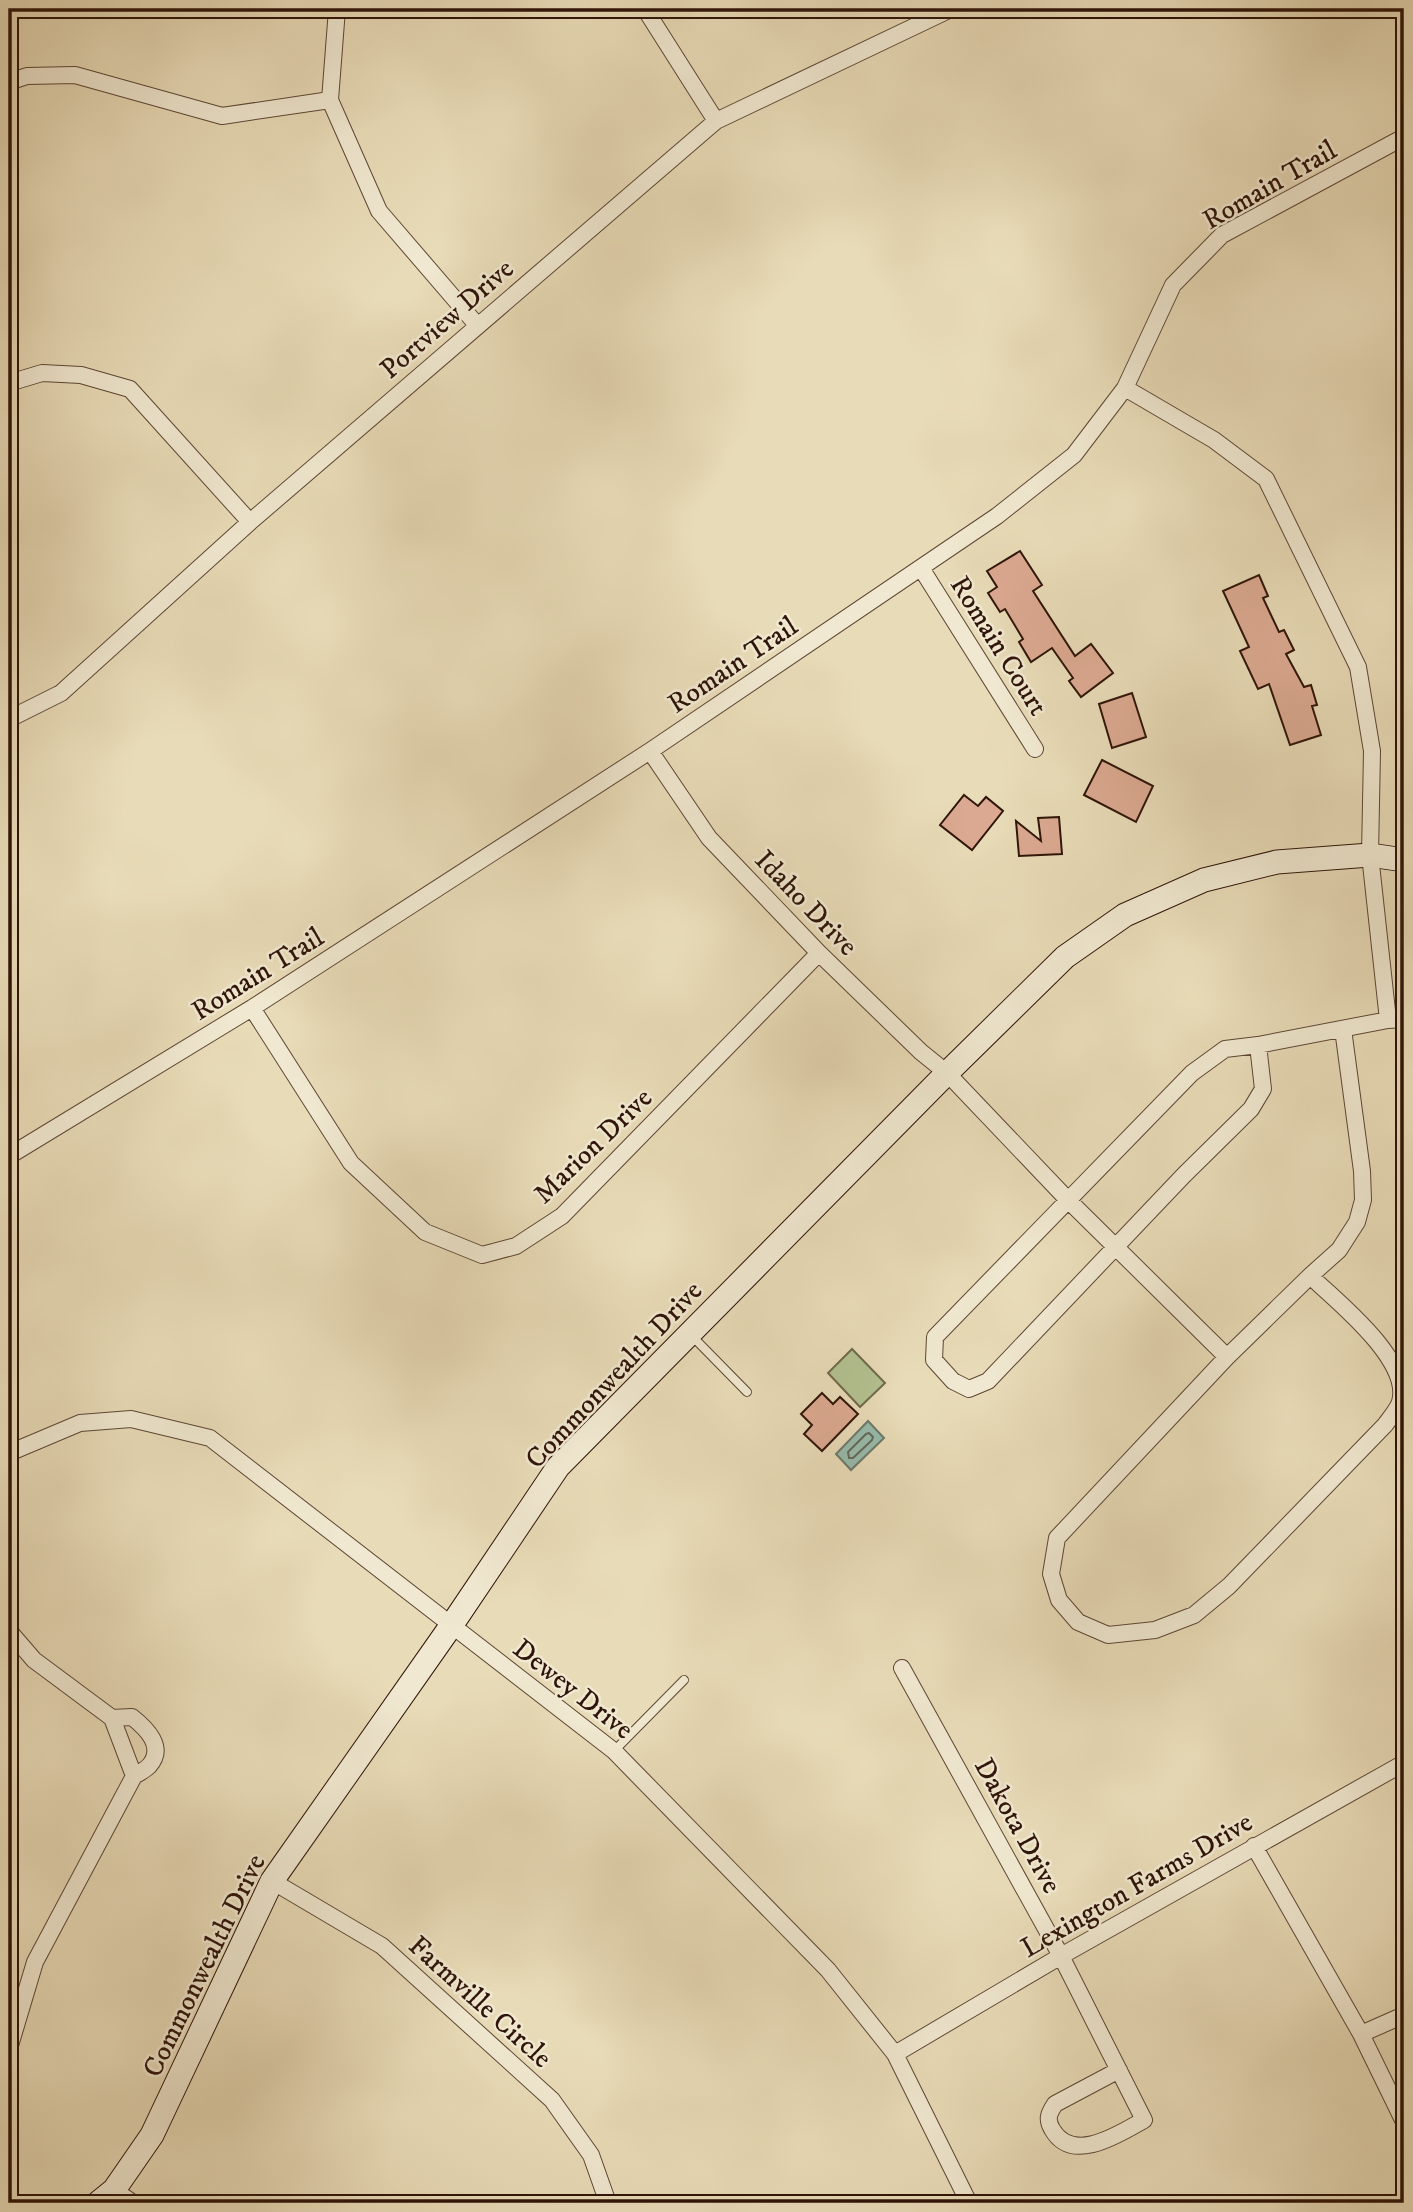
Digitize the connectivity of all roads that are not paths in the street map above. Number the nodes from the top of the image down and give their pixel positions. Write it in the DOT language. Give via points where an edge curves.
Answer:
graph roads {
  1 [pos="337,9"];
  2 [pos="645,9"];
  3 [pos="951,9"];
  4 [pos="9,82"];
  5 [pos="330,100"];
  6 [pos="716,121"];
  7 [pos="1404,137"];
  8 [pos="477,325"];
  9 [pos="9,383"];
  10 [pos="1125,388"];
  11 [pos="250,522"];
  12 [pos="921,568"];
  13 [pos="9,719"];
  14 [pos="1035,749"];
  15 [pos="650,751"];
  16 [pos="1370,855"];
  17 [pos="1404,860"];
  18 [pos="818,953"];
  19 [pos="252,1008"];
  20 [pos="1396,1019"];
  21 [pos="1343,1029"];
  22 [pos="1258,1045"];
  23 [pos="947,1073"];
  24 [pos="9,1156"];
  25 [pos="1067,1199"];
  26 [pos="1115,1247"];
  27 [pos="1310,1276"];
  28 [pos="690,1334"];
  29 [pos="1227,1357"];
  30 [pos="747,1392"];
  31 [pos="9,1454"];
  32 [pos="452,1626"];
  33 [pos="9,1631"];
  34 [pos="902,1668"];
  35 [pos="684,1680"];
  36 [pos="111,1718"];
  37 [pos="614,1751"];
  38 [pos="1404,1763"];
  39 [pos="134,1776"];
  40 [pos="1254,1846"];
  41 [pos="272,1881"];
  42 [pos="1061,1956"];
  43 [pos="1404,2015"];
  44 [pos="1361,2034"];
  45 [pos="9,2049"];
  46 [pos="895,2054"];
  47 [pos="1119,2070"];
  48 [pos="1404,2122"];
  49 [pos="115,2199"];
  50 [pos="608,2203"];
  51 [pos="969,2203"];
  1 -- 5 [label="street"];
  2 -- 6 [label="street"];
  3 -- 6 [label="street, Portview Drive"];
  4 -- 5 [label="street" via="27,76 75,75 222,116"];
  5 -- 8 [label="street" via="379,211"];
  6 -- 8 [label="street, Portview Drive"];
  7 -- 10 [label="street, Romain Trail" via="1222,235 1172,285"];
  8 -- 11 [label="street, Portview Drive"];
  9 -- 11 [label="street" via="42,373 81,375 130,389"];
  10 -- 12 [label="street, Romain Trail" via="1074,455"];
  10 -- 16 [label="street" via="1214,440 1266,479 1358,667 1373,751"];
  11 -- 13 [label="street, Portview Drive" via="61,693"];
  12 -- 14 [label="street, Romain Court"];
  12 -- 15 [label="street, Romain Trail"];
  15 -- 18 [label="street, Idaho Drive" via="709,838"];
  15 -- 19 [label="street, Romain Trail"];
  16 -- 17 [label="street, Commonwealth Drive"];
  16 -- 20 [label="street"];
  16 -- 23 [label="street, Commonwealth Drive" via="1277,862 1204,880 1125,915 1065,957"];
  18 -- 19 [label="street, Marion Drive" via="562,1216 516,1246 482,1255 425,1232 351,1163"];
  18 -- 23 [label="street, Idaho Drive"];
  19 -- 24 [label="street, Romain Trail"];
  20 -- 21 [label="street"];
  21 -- 22 [label="street"];
  21 -- 27 [label="street" via="1363,1200 1357,1222 1339,1250"];
  22 -- 25 [label="street" via="1225,1049 1192,1073"];
  22 -- 26 [label="street" via="1263,1089 1251,1109"];
  23 -- 25 [label="street, Idaho Drive"];
  23 -- 28 [label="street, Commonwealth Drive"];
  25 -- 26 [label="street, Idaho Drive"];
  25 -- 26 [label="street" via="935,1337 934,1360 953,1381 969,1389 988,1381"];
  26 -- 29 [label="street, Idaho Drive"];
  27 -- 29 [label="street"];
  27 -- 29 [label="street" via="1370,1332 1399,1372 1401,1401 1385,1425 1194,1615 1155,1630 1108,1634 1078,1622 1059,1600 1051,1574 1057,1538"];
  28 -- 30 [label="lane"];
  28 -- 32 [label="street, Commonwealth Drive" via="558,1467"];
  31 -- 32 [label="street, Dewey Drive" via="80,1423 131,1419 210,1438"];
  32 -- 37 [label="street, Dewey Drive"];
  32 -- 41 [label="street, Commonwealth Drive"];
  33 -- 36 [label="street" via="34,1660"];
  34 -- 42 [label="street, Dakota Drive"];
  35 -- 37 [label="lane"];
  36 -- 39 [label="street"];
  36 -- 39 [label="street" via="132,1717 149,1731 156,1751 150,1765"];
  37 -- 46 [label="street, Dewey Drive" via="828,1970"];
  38 -- 40 [label="street, Lexington Farms Drive"];
  39 -- 45 [label="street" via="35,1962"];
  40 -- 42 [label="street, Lexington Farms Drive"];
  40 -- 44 [label="street"];
  41 -- 49 [label="street, Commonwealth Drive" via="152,2135"];
  41 -- 50 [label="street, Farmville Circle" via="382,1946 552,2100 591,2155"];
  42 -- 46 [label="street, Lexington Farms Drive"];
  42 -- 47 [label="street, Dakota Drive"];
  43 -- 44 [label="street"];
  44 -- 48 [label="street"];
  46 -- 51 [label="street, Dewey Drive"];
  47 -- 47 [label="street, Dakota Drive" via="1144,2120 1113,2138 1078,2147 1062,2142 1049,2123 1055,2105"];
}
